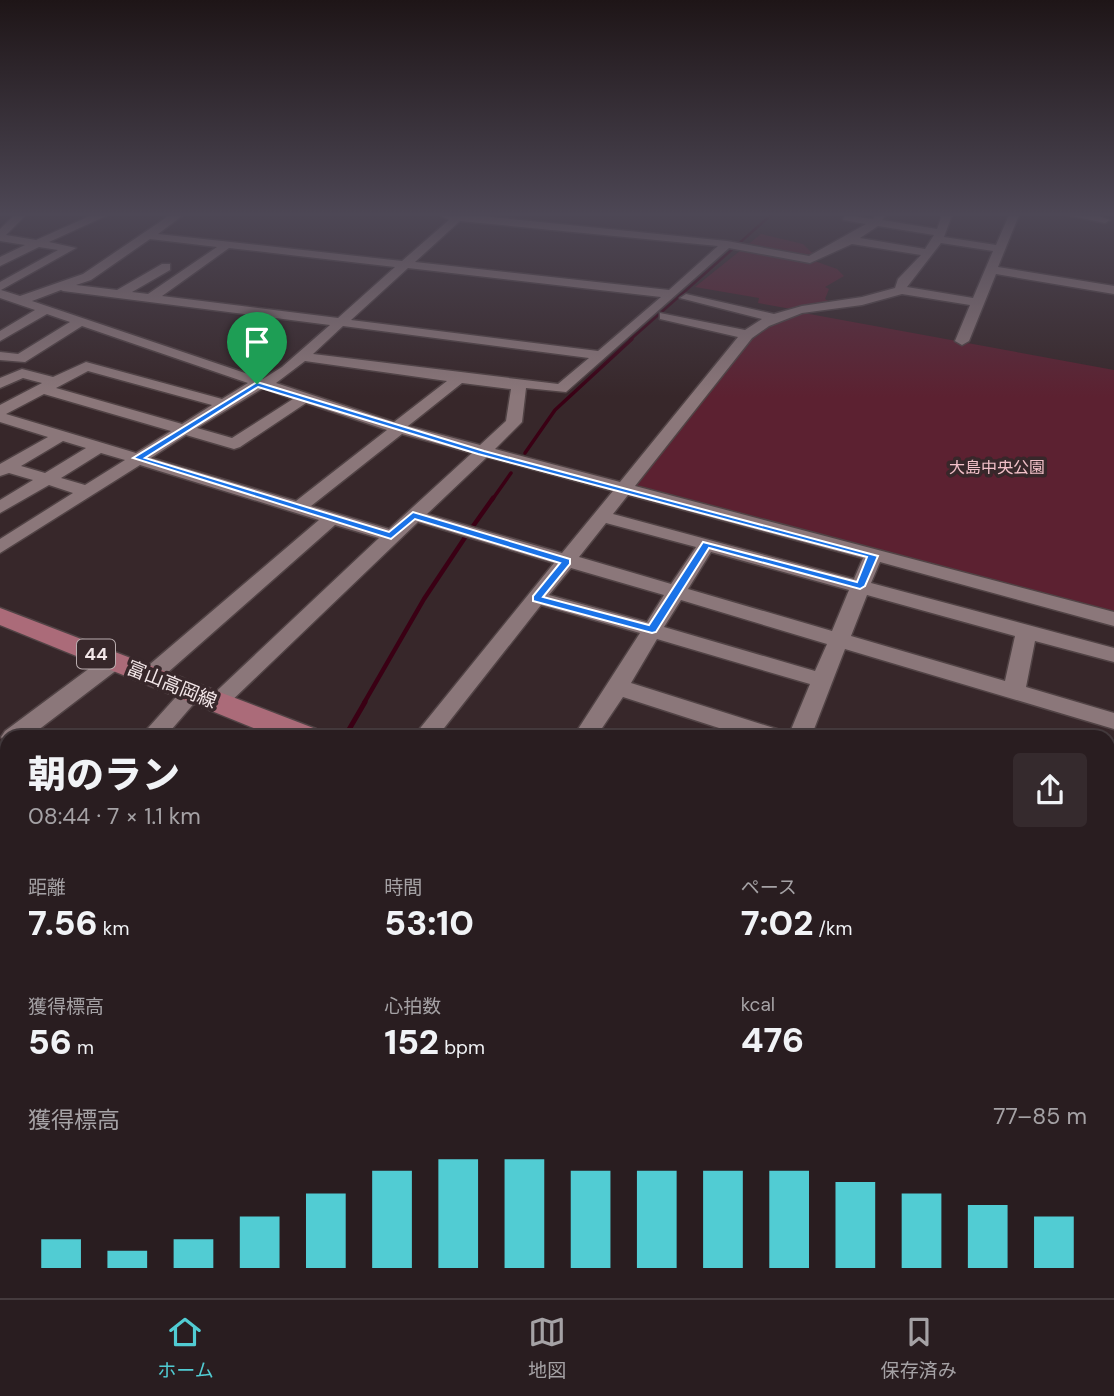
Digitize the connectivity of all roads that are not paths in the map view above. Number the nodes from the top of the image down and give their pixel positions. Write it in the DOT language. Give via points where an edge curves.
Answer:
graph roads {
  1 [pos="19,276"];
  2 [pos="87,276"];
  3 [pos="151,276"];
  4 [pos="183,276"];
  5 [pos="395,276"];
  6 [pos="519,276"];
  7 [pos="691,276"];
  8 [pos="908,276"];
  9 [pos="990,276"];
  10 [pos="1026,276"];
  11 [pos="0,286"];
  12 [pos="63,287"];
  13 [pos="901,290"];
  14 [pos="1114,290"];
  15 [pos="672,293"];
  16 [pos="0,294"];
  17 [pos="119,294"];
  18 [pos="151,298"];
  19 [pos="686,298"];
  20 [pos="20,301"];
  21 [pos="979,303"];
  22 [pos="0,307"];
  23 [pos="45,310"];
  24 [pos="665,316"];
  25 [pos="775,318"];
  26 [pos="79,322"];
  27 [pos="344,323"];
  28 [pos="747,335"];
  29 [pos="0,337"];
  30 [pos="962,341"];
  31 [pos="600,355"];
  32 [pos="0,356"];
  33 [pos="305,357"];
  34 [pos="459,378"];
  35 [pos="521,383"];
  36 [pos="0,384"];
  37 [pos="257,384"];
  38 [pos="49,385"];
  39 [pos="302,398"];
  40 [pos="225,404"];
  41 [pos="0,414"];
  42 [pos="397,428"];
  43 [pos="183,430"];
  44 [pos="62,435"];
  45 [pos="99,447"];
  46 [pos="481,452"];
  47 [pos="138,458"];
  48 [pos="4,469"];
  49 [pos="47,479"];
  50 [pos="623,490"];
  51 [pos="86,491"];
  52 [pos="298,508"];
  53 [pos="0,509"];
  54 [pos="413,515"];
  55 [pos="602,516"];
  56 [pos="331,518"];
  57 [pos="36,523"];
  58 [pos="391,536"];
  59 [pos="707,544"];
  60 [pos="0,547"];
  61 [pos="873,556"];
  62 [pos="566,561"];
  63 [pos="860,586"];
  64 [pos="677,593"];
  65 [pos="537,598"];
  66 [pos="0,616"];
  67 [pos="1114,619"];
  68 [pos="652,629"];
  69 [pos="1026,632"];
  70 [pos="836,640"];
  71 [pos="1114,655"];
  72 [pos="114,661"];
  73 [pos="150,676"];
  74 [pos="820,680"];
  75 [pos="618,687"];
  76 [pos="1014,691"];
  77 [pos="204,697"];
  78 [pos="1114,721"];
  79 [pos="22,730"];
  80 [pos="160,730"];
  81 [pos="288,730"];
  82 [pos="430,730"];
  83 [pos="589,730"];
  84 [pos="753,730"];
  85 [pos="802,730"];
  1 -- 11 [label="street"];
  2 -- 12 [label="street"];
  3 -- 17 [label="street"];
  4 -- 18 [label="street"];
  5 -- 27 [label="street"];
  6 -- 15 [label="street"];
  7 -- 15 [label="street"];
  8 -- 13 [label="street"];
  9 -- 21 [label="street"];
  10 -- 14 [label="street"];
  12 -- 17 [label="street"];
  12 -- 20 [label="street"];
  13 -- 21 [label="street"];
  13 -- 25 [label="street" via="870,302 793,311"];
  15 -- 31 [label="street"];
  16 -- 20 [label="street"];
  17 -- 18 [label="street"];
  18 -- 27 [label="street"];
  19 -- 25 [label="street"];
  20 -- 22 [label="street"];
  20 -- 23 [label="street"];
  21 -- 30 [label="street"];
  23 -- 26 [label="street"];
  23 -- 29 [label="street"];
  24 -- 28 [label="street"];
  25 -- 28 [label="street"];
  26 -- 32 [label="street" via="20,359"];
  26 -- 37 [label="street"];
  27 -- 31 [label="street"];
  27 -- 33 [label="street"];
  28 -- 50 [label="street"];
  31 -- 35 [label="street" via="561,389"];
  33 -- 34 [label="street"];
  33 -- 37 [label="street" via="268,382"];
  34 -- 42 [label="street"];
  34 -- 46 [label="street" via="519,386 514,422"];
  36 -- 38 [label="street" via="22,373"];
  37 -- 39 [label="street"];
  37 -- 40 [label="street"];
  38 -- 40 [label="street" via="86,366"];
  38 -- 41 [label="street"];
  38 -- 43 [label="street"];
  39 -- 42 [label="street"];
  39 -- 43 [label="street" via="234,444"];
  40 -- 43 [label="street"];
  41 -- 44 [label="street"];
  42 -- 46 [label="street"];
  42 -- 52 [label="street"];
  43 -- 47 [label="street"];
  44 -- 45 [label="street"];
  44 -- 48 [label="street"];
  45 -- 47 [label="street"];
  45 -- 49 [label="street"];
  46 -- 50 [label="street"];
  46 -- 54 [label="street"];
  47 -- 51 [label="street"];
  47 -- 52 [label="street"];
  48 -- 49 [label="street"];
  49 -- 51 [label="street"];
  49 -- 53 [label="street"];
  50 -- 55 [label="street"];
  50 -- 61 [label="street"];
  51 -- 57 [label="street"];
  52 -- 56 [label="street"];
  53 -- 57 [label="street"];
  54 -- 58 [label="street"];
  54 -- 62 [label="street"];
  55 -- 59 [label="street"];
  55 -- 62 [label="street"];
  56 -- 58 [label="street"];
  56 -- 73 [label="street"];
  57 -- 60 [label="street"];
  58 -- 77 [label="street"];
  59 -- 63 [label="street"];
  59 -- 64 [label="street"];
  61 -- 63 [label="street"];
  61 -- 67 [label="street"];
  62 -- 64 [label="street"];
  62 -- 65 [label="street"];
  63 -- 69 [label="street"];
  63 -- 70 [label="street"];
  64 -- 68 [label="street"];
  64 -- 70 [label="street"];
  65 -- 68 [label="street"];
  65 -- 82 [label="street"];
  66 -- 72 [label="main road, 富山高岡線 / 44"];
  68 -- 74 [label="street"];
  68 -- 75 [label="street"];
  69 -- 71 [label="street"];
  69 -- 76 [label="street"];
  70 -- 74 [label="street"];
  70 -- 76 [label="street"];
  72 -- 73 [label="main road, 富山高岡線 / 44"];
  72 -- 79 [label="street"];
  73 -- 77 [label="main road, 富山高岡線 / 44"];
  74 -- 85 [label="street"];
  75 -- 83 [label="street"];
  75 -- 84 [label="street"];
  76 -- 78 [label="street"];
  77 -- 80 [label="street"];
  77 -- 81 [label="main road, 富山高岡線 / 44"];
}
